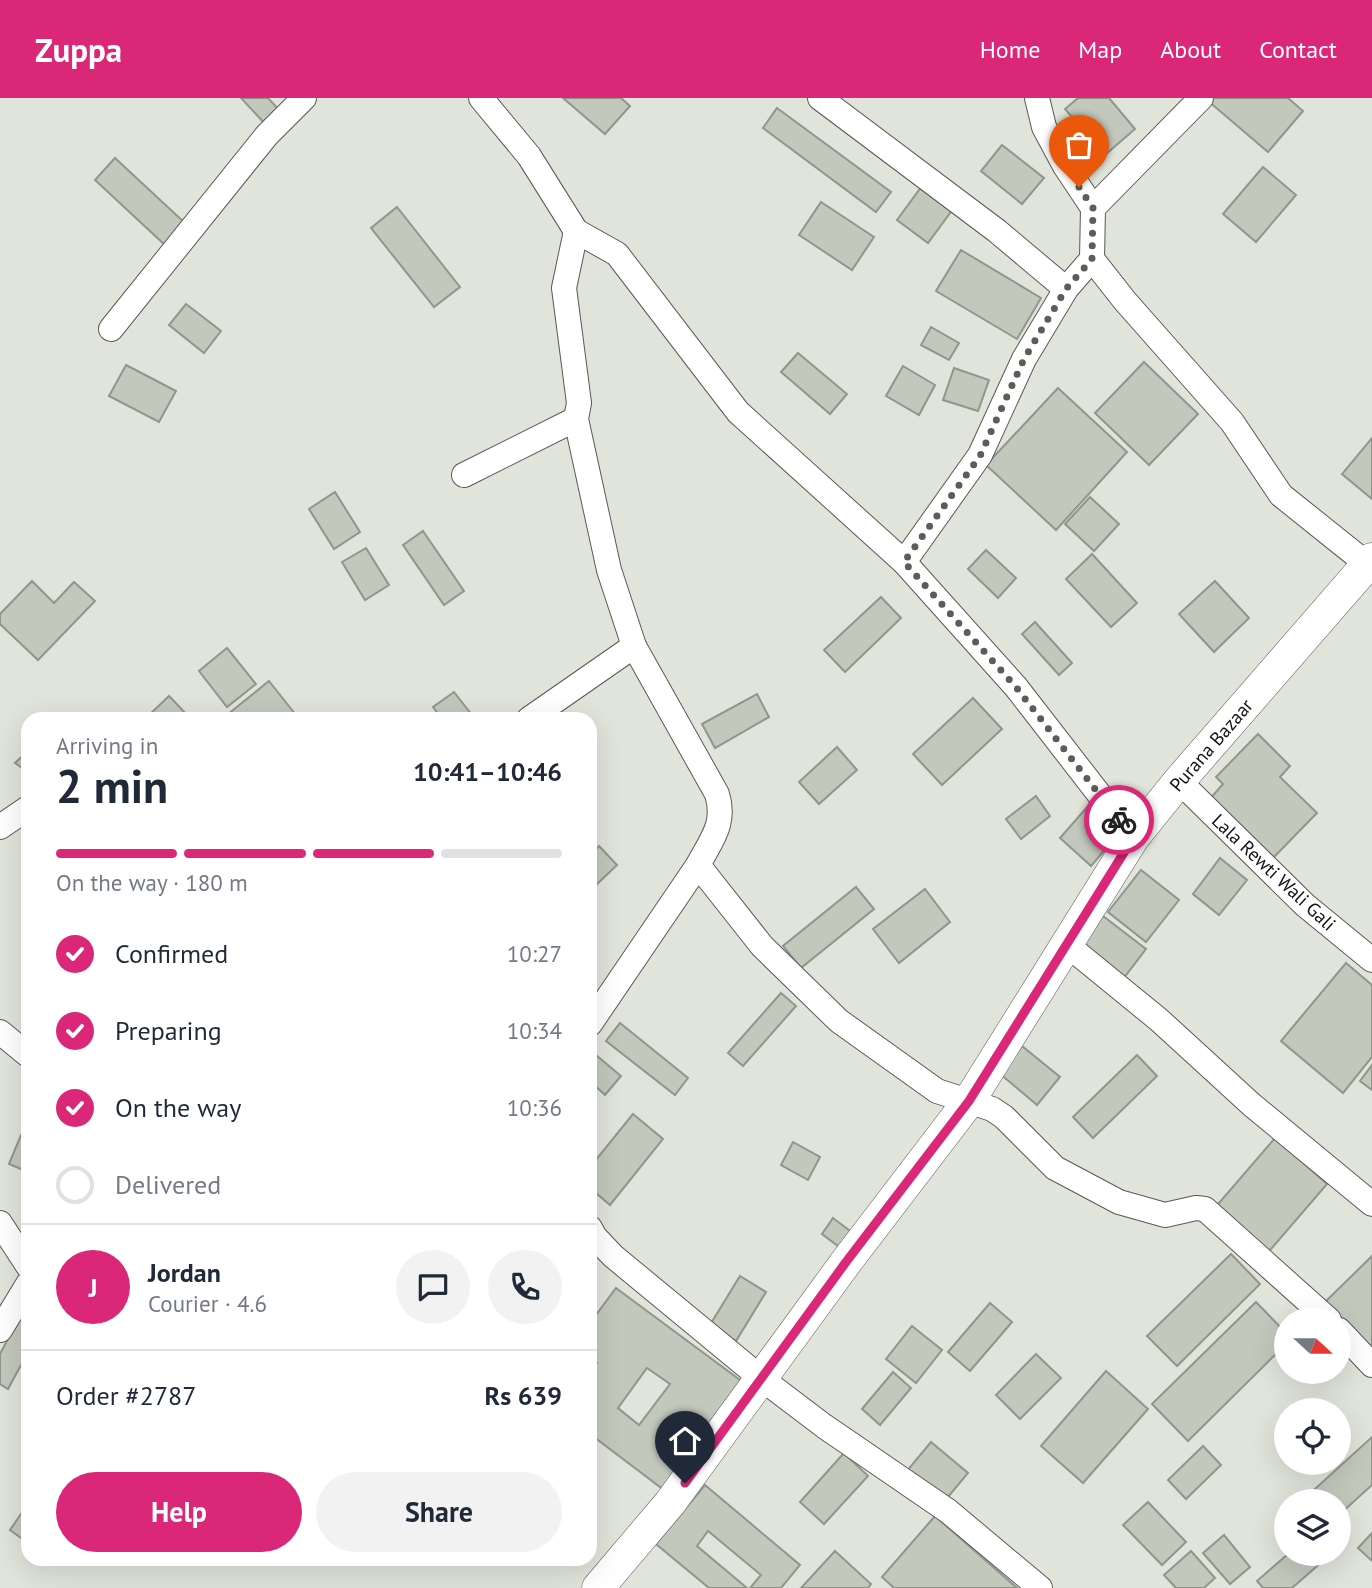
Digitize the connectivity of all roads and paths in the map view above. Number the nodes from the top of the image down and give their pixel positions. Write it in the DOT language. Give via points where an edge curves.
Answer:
graph roads {
  1 [pos="304,98"];
  2 [pos="481,98"];
  3 [pos="820,98"];
  4 [pos="1037,98"];
  5 [pos="1201,98"];
  6 [pos="1093,208"];
  7 [pos="576,231"];
  8 [pos="1092,259"];
  9 [pos="1066,289"];
  10 [pos="111,329"];
  11 [pos="576,419"];
  12 [pos="464,475"];
  13 [pos="904,562"];
  14 [pos="1371,564"];
  15 [pos="634,646"];
  16 [pos="538,712"];
  17 [pos="1179,781"];
  18 [pos="21,813"];
  19 [pos="0,827"];
  20 [pos="1133,838"];
  21 [pos="698,865"];
  22 [pos="1066,944"];
  23 [pos="1372,960"];
  24 [pos="597,1014"];
  25 [pos="0,1032"];
  26 [pos="21,1049"];
  27 [pos="969,1101"];
  28 [pos="1372,1204"];
  29 [pos="0,1223"];
  30 [pos="597,1239"];
  31 [pos="21,1255"];
  32 [pos="21,1295"];
  33 [pos="1314,1307"];
  34 [pos="0,1329"];
  35 [pos="1351,1343"];
  36 [pos="1372,1365"];
  37 [pos="762,1379"];
  38 [pos="598,1588"];
  39 [pos="1040,1588"];
  1 -- 10 [label="street" via="267,135"];
  2 -- 7 [label="street" via="529,156"];
  3 -- 9 [label="street"];
  4 -- 6 [label="street" via="1044,127"];
  5 -- 6 [label="street"];
  6 -- 8 [label="street"];
  7 -- 11 [label="street" via="564,288 579,403"];
  7 -- 13 [label="street" via="617,254 738,412"];
  8 -- 9 [label="street"];
  8 -- 14 [label="street" via="1232,422 1281,495"];
  9 -- 13 [label="street" via="1024,359 980,456"];
  11 -- 12 [label="street"];
  11 -- 15 [label="street" via="609,570"];
  13 -- 20 [label="street" via="1016,687"];
  14 -- 17 [label="street, Purana Bazaar"];
  15 -- 16 [label="street"];
  15 -- 21 [label="street" via="722,808 720,824"];
  17 -- 20 [label="street, Purana Bazaar"];
  17 -- 23 [label="street, Lala Rewti Wali Gali" via="1305,905"];
  18 -- 19 [label="street"];
  20 -- 22 [label="street, Purana Bazaar"];
  21 -- 24 [label="street"];
  21 -- 27 [label="street" via="762,946 839,1021 937,1091"];
  22 -- 27 [label="street, Purana Bazaar"];
  22 -- 28 [label="street"];
  25 -- 26 [label="street"];
  27 -- 33 [label="street" via="1004,1117 1055,1168 1119,1202 1165,1215 1205,1209"];
  27 -- 37 [label="street, Purana Bazaar"];
  29 -- 31 [label="street"];
  30 -- 37 [label="street"];
  32 -- 34 [label="street"];
  35 -- 36 [label="street"];
  37 -- 38 [label="street, Purana Bazaar" via="670,1503"];
  37 -- 39 [label="street" via="948,1511"];
}
